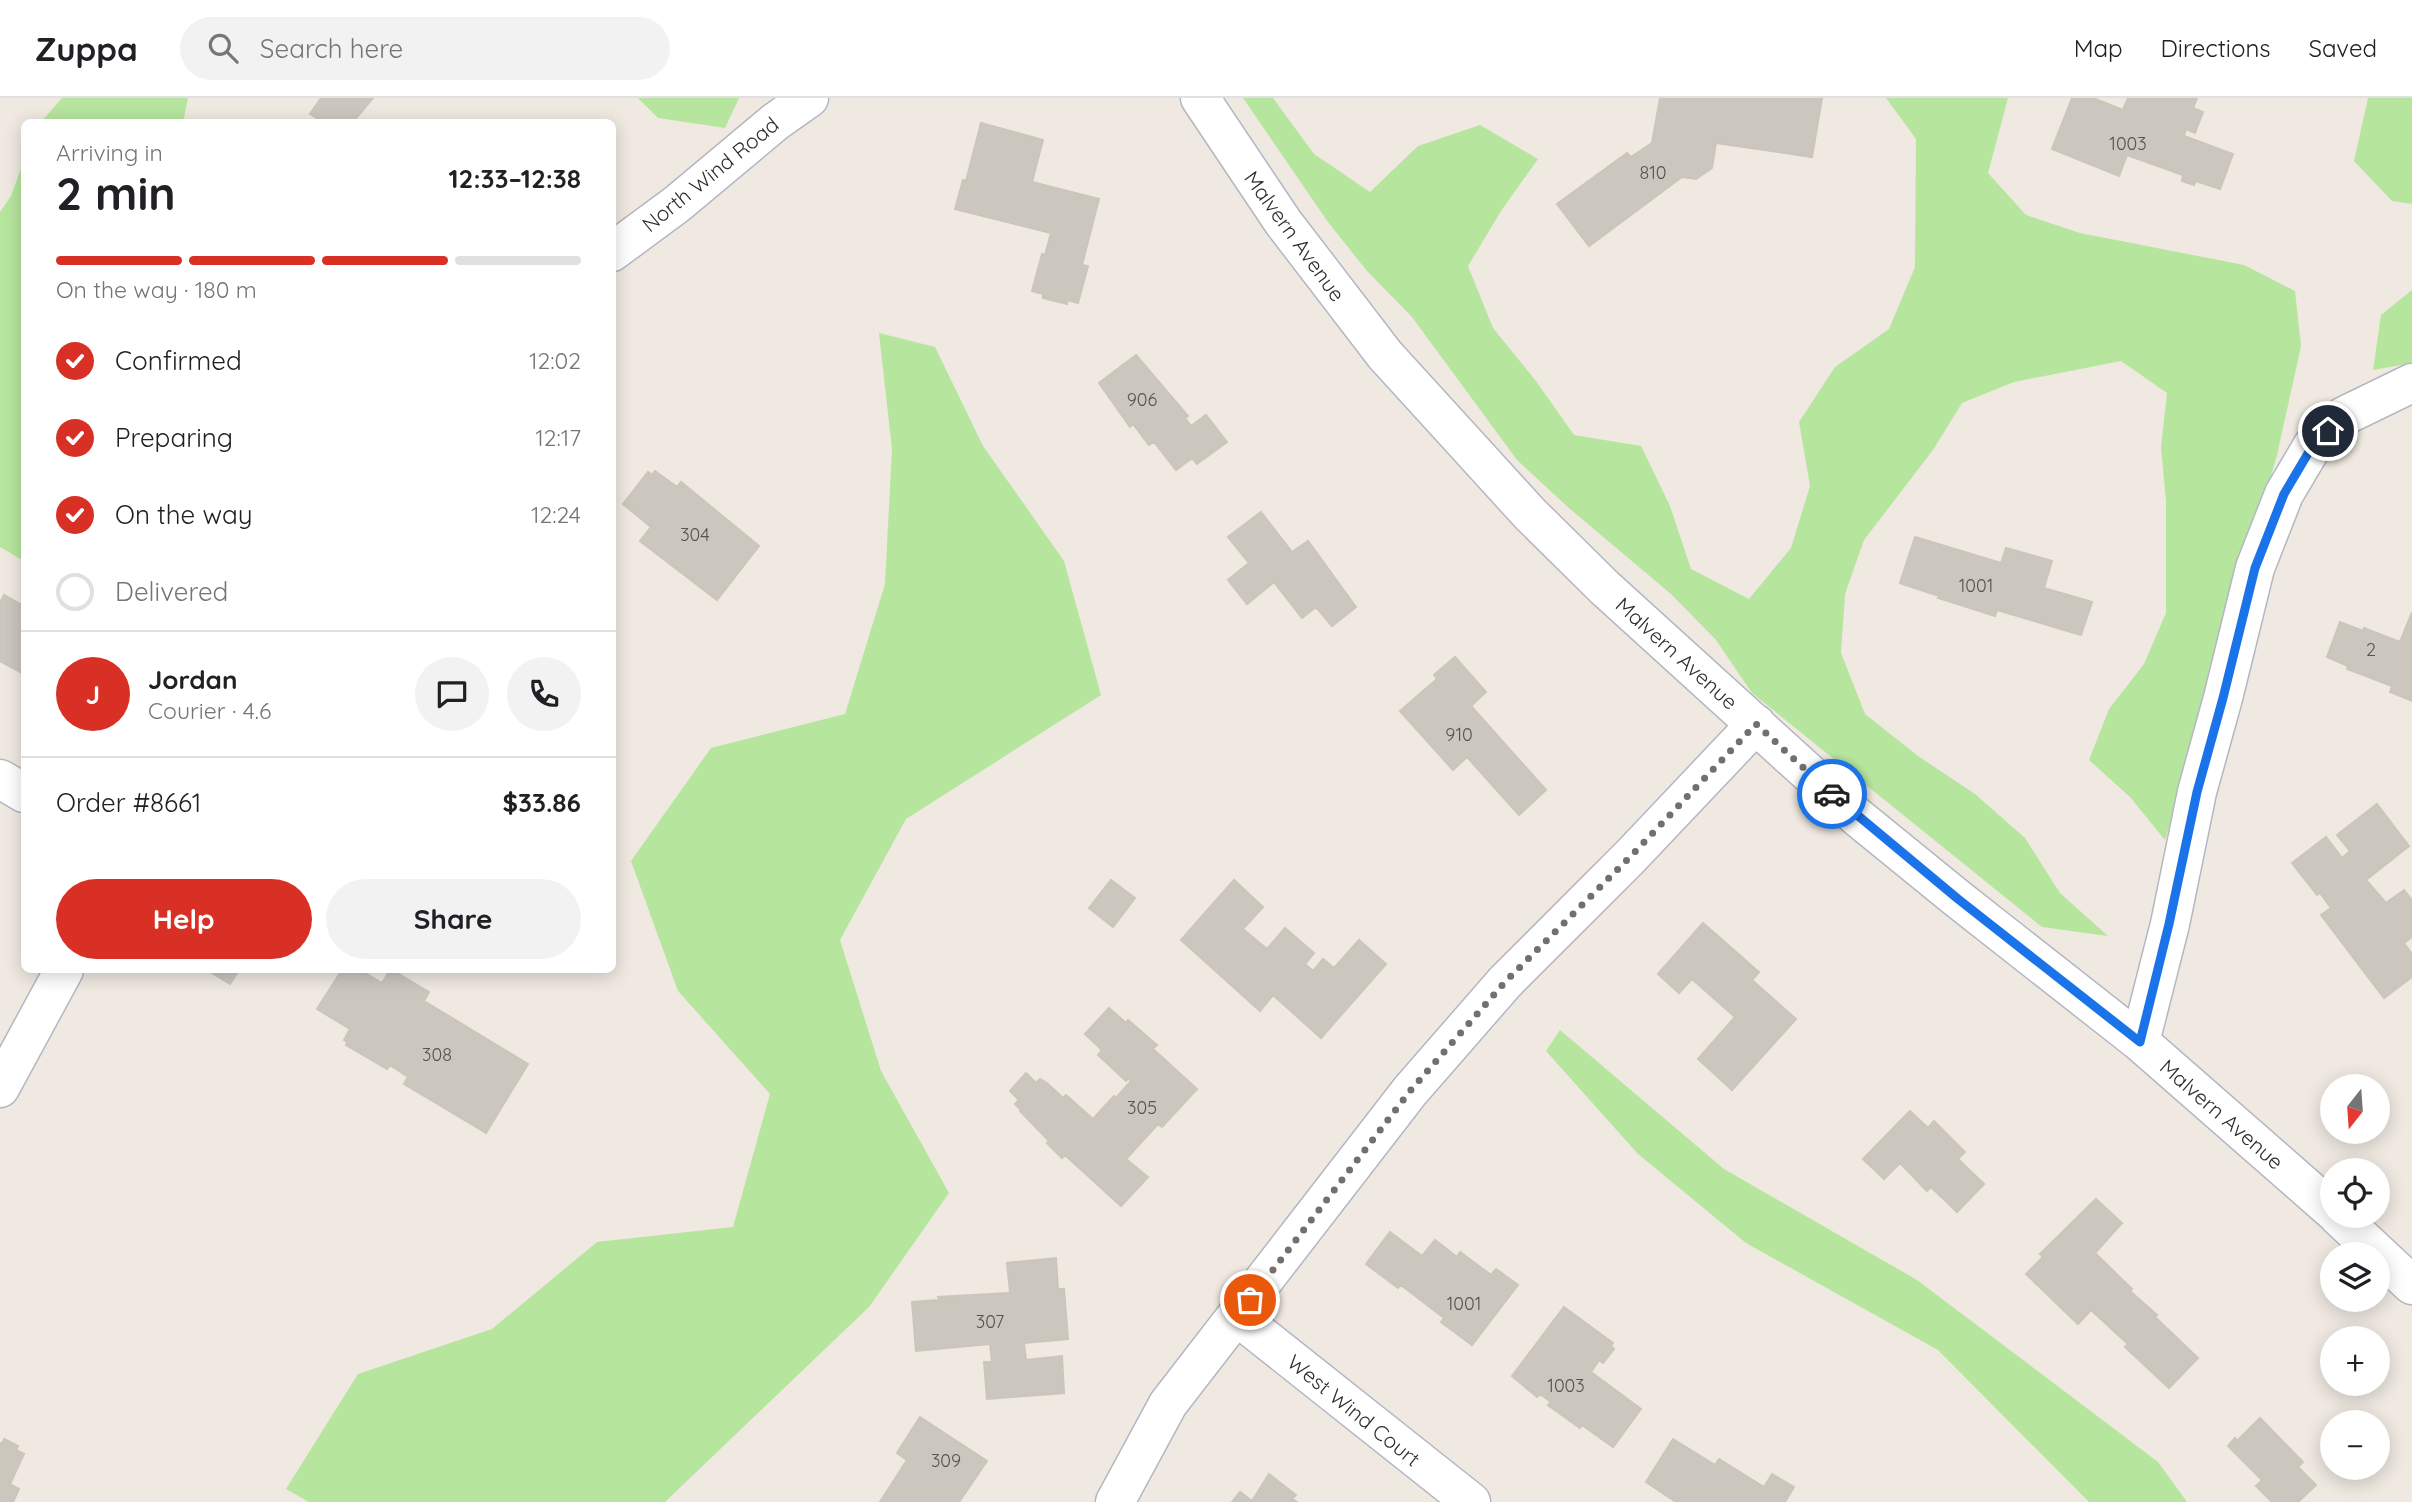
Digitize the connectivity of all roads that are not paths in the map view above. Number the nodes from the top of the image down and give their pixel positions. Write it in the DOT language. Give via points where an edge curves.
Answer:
graph roads {
  1 [pos="809,98"];
  2 [pos="1200,98"];
  3 [pos="616,249"];
  4 [pos="2412,383"];
  5 [pos="1756,724"];
  6 [pos="0,779"];
  7 [pos="21,791"];
  8 [pos="62,973"];
  9 [pos="2140,1042"];
  10 [pos="0,1088"];
  11 [pos="2320,1200"];
  12 [pos="2351,1228"];
  13 [pos="2412,1285"];
  14 [pos="1238,1317"];
  15 [pos="1115,1502"];
  16 [pos="1471,1502"];
  1 -- 3 [label="street, North Wind Road"];
  2 -- 5 [label="street, Malvern Avenue" via="1283,222 1385,355 1605,588"];
  4 -- 9 [label="street" via="2344,416 2313,445 2284,494 2255,568 2197,792"];
  5 -- 9 [label="street, Malvern Avenue" via="1856,816"];
  5 -- 14 [label="street" via="1505,982 1410,1091"];
  6 -- 7 [label="street"];
  8 -- 10 [label="street"];
  9 -- 11 [label="street, Malvern Avenue"];
  12 -- 13 [label="street"];
  14 -- 15 [label="street" via="1168,1404"];
  14 -- 16 [label="street, West Wind Court"];
}
